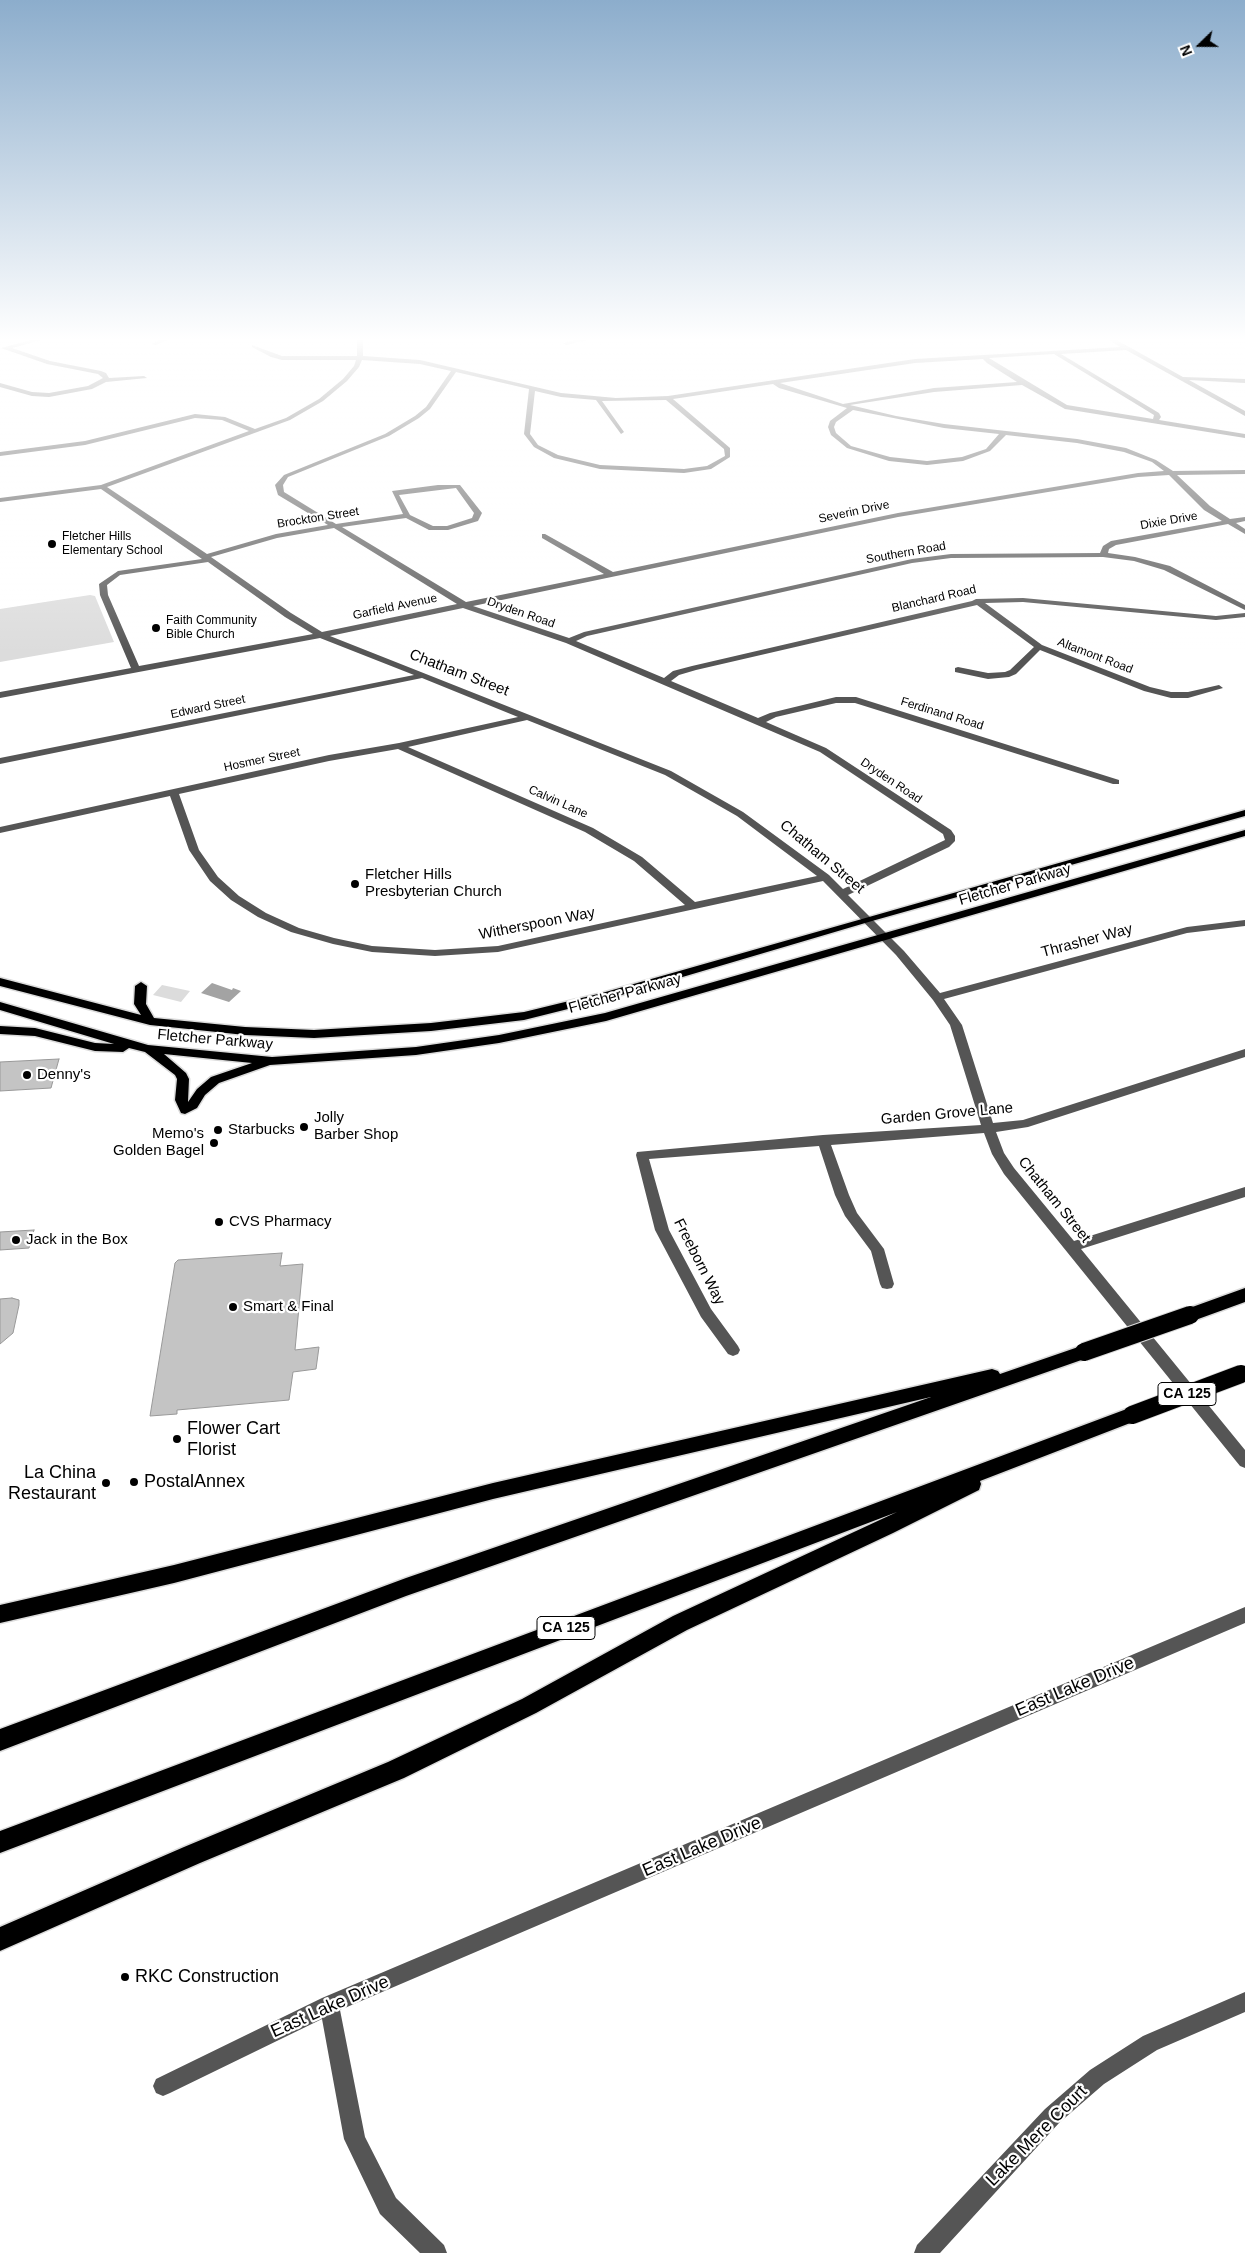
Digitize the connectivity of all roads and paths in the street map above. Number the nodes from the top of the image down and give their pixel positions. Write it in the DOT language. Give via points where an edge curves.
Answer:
graph roads {
  1 [pos="84,443"];
  2 [pos="225,443"];
  3 [pos="363,443"];
  4 [pos="534,443"];
  5 [pos="721,443"];
  6 [pos="844,443"];
  7 [pos="994,443"];
  8 [pos="1090,443"];
  9 [pos="0,454"];
  10 [pos="1245,472"];
  11 [pos="1171,473"];
  12 [pos="102,487"];
  13 [pos="0,500"];
  14 [pos="407,516"];
  15 [pos="1245,519"];
  16 [pos="1228,522"];
  17 [pos="336,527"];
  18 [pos="1245,532"];
  19 [pos="545,536"];
  20 [pos="794,536"];
  21 [pos="1103,555"];
  22 [pos="207,558"];
  23 [pos="612,575"];
  24 [pos="976,602"];
  25 [pos="466,606"];
  26 [pos="1245,608"];
  27 [pos="1245,615"];
  28 [pos="321,636"];
  29 [pos="569,642"];
  30 [pos="1039,648"];
  31 [pos="136,669"];
  32 [pos="958,670"];
  33 [pos="421,676"];
  34 [pos="665,681"];
  35 [pos="1219,688"];
  36 [pos="0,695"];
  37 [pos="529,717"];
  38 [pos="760,721"];
  39 [pos="399,746"];
  40 [pos="0,761"];
  41 [pos="1116,782"];
  42 [pos="174,792"];
  43 [pos="1245,813"];
  44 [pos="0,830"];
  45 [pos="1245,833"];
  46 [pos="825,877"];
  47 [pos="843,893"];
  48 [pos="692,905"];
  49 [pos="868,919"];
  50 [pos="1245,923"];
  51 [pos="886,938"];
  52 [pos="0,982"];
  53 [pos="141,986"];
  54 [pos="937,996"];
  55 [pos="0,1006"];
  56 [pos="150,1021"];
  57 [pos="0,1030"];
  58 [pos="148,1049"];
  59 [pos="1245,1053"];
  60 [pos="272,1061"];
  61 [pos="988,1128"];
  62 [pos="823,1140"];
  63 [pos="642,1155"];
  64 [pos="1245,1192"];
  65 [pos="1072,1247"];
  66 [pos="887,1284"];
  67 [pos="1245,1295"];
  68 [pos="733,1350"];
  69 [pos="1066,1359"];
  70 [pos="1243,1373"];
  71 [pos="1051,1445"];
  72 [pos="1245,1461"];
  73 [pos="0,1614"];
  74 [pos="1245,1615"];
  75 [pos="0,1740"];
  76 [pos="0,1842"];
  77 [pos="0,1939"];
  78 [pos="1245,2002"];
  79 [pos="329,2006"];
  80 [pos="163,2086"];
  81 [pos="433,2253"];
  82 [pos="925,2253"];
  1 -- 9 [label="street"];
  2 -- 12 [label="street"];
  3 -- 17 [label="street, Dryden Road" via="281,480 279,488 283,495"];
  4 -- 5 [label="street" via="556,457 600,467 684,471 709,468 723,462 728,456 727,448"];
  6 -- 7 [label="street" via="889,459 927,463 962,459 988,450"];
  8 -- 11 [label="street" via="1121,448 1154,461"];
  10 -- 11 [label="street, Severin Drive"];
  11 -- 16 [label="street" via="1207,508"];
  11 -- 20 [label="street, Severin Drive" via="1087,483"];
  12 -- 13 [label="street"];
  12 -- 22 [label="street, Chatham Street"];
  14 -- 14 [label="street" via="432,528 448,528 475,519 478,513 458,486 394,493"];
  14 -- 17 [label="street, Brockton Street"];
  15 -- 16 [label="street, Dixie Drive"];
  16 -- 18 [label="street"];
  16 -- 21 [label="street, Dixie Drive" via="1114,543 1106,548"];
  17 -- 22 [label="street, Brockton Street" via="285,534"];
  17 -- 25 [label="street, Dryden Road"];
  19 -- 23 [label="street"];
  20 -- 23 [label="street, Garfield Avenue"];
  21 -- 26 [label="street, Southern Road" via="1160,566"];
  21 -- 29 [label="street, Southern Road" via="951,556 912,561 584,634"];
  22 -- 28 [label="street, Chatham Street"];
  22 -- 31 [label="street, Brockton Street" via="118,574 103,584 104,595"];
  23 -- 25 [label="street, Garfield Avenue"];
  24 -- 27 [label="street, Blanchard Road" via="1023,600 1216,618"];
  24 -- 30 [label="street, Altamont Road"];
  24 -- 34 [label="street, Blanchard Road" via="695,668 676,673"];
  25 -- 28 [label="street, Garfield Avenue"];
  25 -- 29 [label="street, Dryden Road"];
  28 -- 31 [label="street, Garfield Avenue"];
  28 -- 33 [label="street, Chatham Street"];
  29 -- 34 [label="street, Dryden Road"];
  30 -- 32 [label="street" via="1006,675 988,676"];
  30 -- 35 [label="street, Altamont Road" via="1155,692 1188,695"];
  31 -- 36 [label="street, Garfield Avenue"];
  33 -- 37 [label="street, Chatham Street"];
  33 -- 40 [label="street, Edward Street"];
  34 -- 38 [label="street, Dryden Road"];
  37 -- 39 [label="street, Hosmer Street"];
  37 -- 46 [label="street, Chatham Street" via="650,765 699,789 757,825"];
  38 -- 41 [label="street, Ferdinand Road" via="836,700 856,700"];
  38 -- 47 [label="street, Dryden Road" via="823,750 947,832 951,838 945,845"];
  39 -- 42 [label="street, Hosmer Street"];
  39 -- 48 [label="street, Calvin Lane" via="589,830 638,859"];
  42 -- 44 [label="street, Hosmer Street"];
  42 -- 48 [label="street, Witherspoon Way" via="194,850 223,888 278,923 352,945 428,953 498,949"];
  43 -- 49 [label="main road, Fletcher Parkway"];
  45 -- 51 [label="main road, Fletcher Parkway"];
  46 -- 47 [label="street, Chatham Street"];
  46 -- 48 [label="street, Witherspoon Way"];
  47 -- 49 [label="street, Chatham Street"];
  49 -- 51 [label="street, Chatham Street"];
  49 -- 56 [label="main road, Fletcher Parkway" via="524,1016 431,1027 314,1034"];
  50 -- 54 [label="street, Thrasher Way" via="1187,930"];
  51 -- 54 [label="street, Chatham Street"];
  51 -- 60 [label="main road, Fletcher Parkway" via="606,1017 498,1040 416,1051"];
  52 -- 56 [label="main road, Fletcher Parkway"];
  53 -- 56 [label="main road" via="140,1004"];
  54 -- 61 [label="street, Chatham Street" via="956,1025"];
  55 -- 58 [label="main road, Fletcher Parkway"];
  57 -- 58 [label="main road" via="34,1032 95,1047"];
  58 -- 60 [label="main road, Fletcher Parkway"];
  58 -- 60 [label="main road" via="180,1073 183,1079 181,1100 185,1110 215,1080"];
  59 -- 61 [label="street, Garden Grove Lane" via="1024,1124"];
  61 -- 62 [label="street, Garden Grove Lane"];
  61 -- 65 [label="street, Chatham Street" via="1009,1171"];
  62 -- 63 [label="street, Garden Grove Lane"];
  62 -- 66 [label="street" via="852,1216 877,1249"];
  63 -- 68 [label="street, Freeborn Way" via="662,1230 706,1313"];
  64 -- 65 [label="street"];
  65 -- 72 [label="street, Chatham Street"];
  67 -- 69 [label="highway, bridge"];
  69 -- 73 [label="highway" via="493,1491 174,1574"];
  69 -- 75 [label="highway" via="406,1587"];
  70 -- 71 [label="highway, CA 125, bridge"];
  71 -- 76 [label="highway, CA 125"];
  71 -- 77 [label="highway" via="886,1527 680,1623 529,1706 396,1770"];
  74 -- 79 [label="street, East Lake Drive"];
  78 -- 82 [label="street, Lake Mere Court" via="1150,2042 1096,2077 1052,2116"];
  79 -- 80 [label="street, East Lake Drive"];
  79 -- 81 [label="street" via="355,2139 388,2206"];
}
